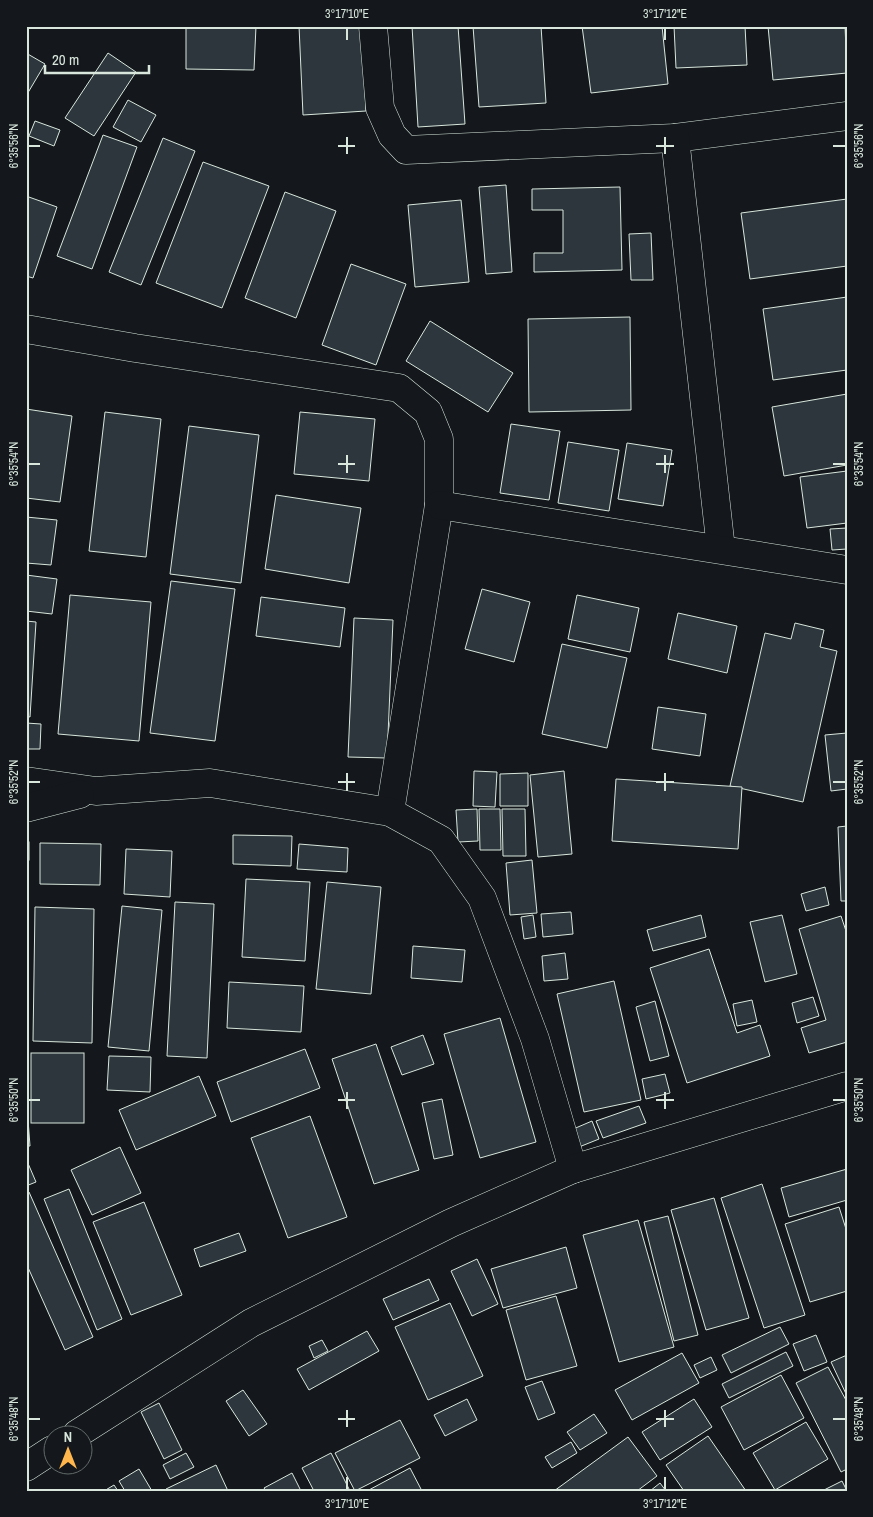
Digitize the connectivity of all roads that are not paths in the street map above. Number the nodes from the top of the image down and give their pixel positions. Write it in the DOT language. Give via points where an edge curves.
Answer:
graph roads {
  1 [pos="373,26"];
  2 [pos="847,116"];
  3 [pos="675,138"];
  4 [pos="26,328"];
  5 [pos="439,505"];
  6 [pos="721,549"];
  7 [pos="847,570"];
  8 [pos="26,781"];
  9 [pos="96,790"];
  10 [pos="26,808"];
  11 [pos="390,812"];
  12 [pos="847,1086"];
  13 [pos="573,1169"];
  14 [pos="92,1424"];
  15 [pos="42,1457"];
  16 [pos="26,1467"];
  1 -- 3 [label="street" via="380,108 392,135 406,150"];
  2 -- 3 [label="street"];
  3 -- 6 [label="street"];
  4 -- 5 [label="street" via="399,388 428,412 439,439"];
  5 -- 6 [label="street"];
  5 -- 11 [label="street"];
  6 -- 7 [label="street"];
  8 -- 9 [label="street"];
  9 -- 10 [label="street"];
  9 -- 11 [label="street" via="210,783"];
  11 -- 13 [label="street" via="441,840 482,898 535,1039"];
  12 -- 13 [label="street"];
  13 -- 14 [label="street" via="451,1223 251,1323"];
  15 -- 16 [label="street"];
}
